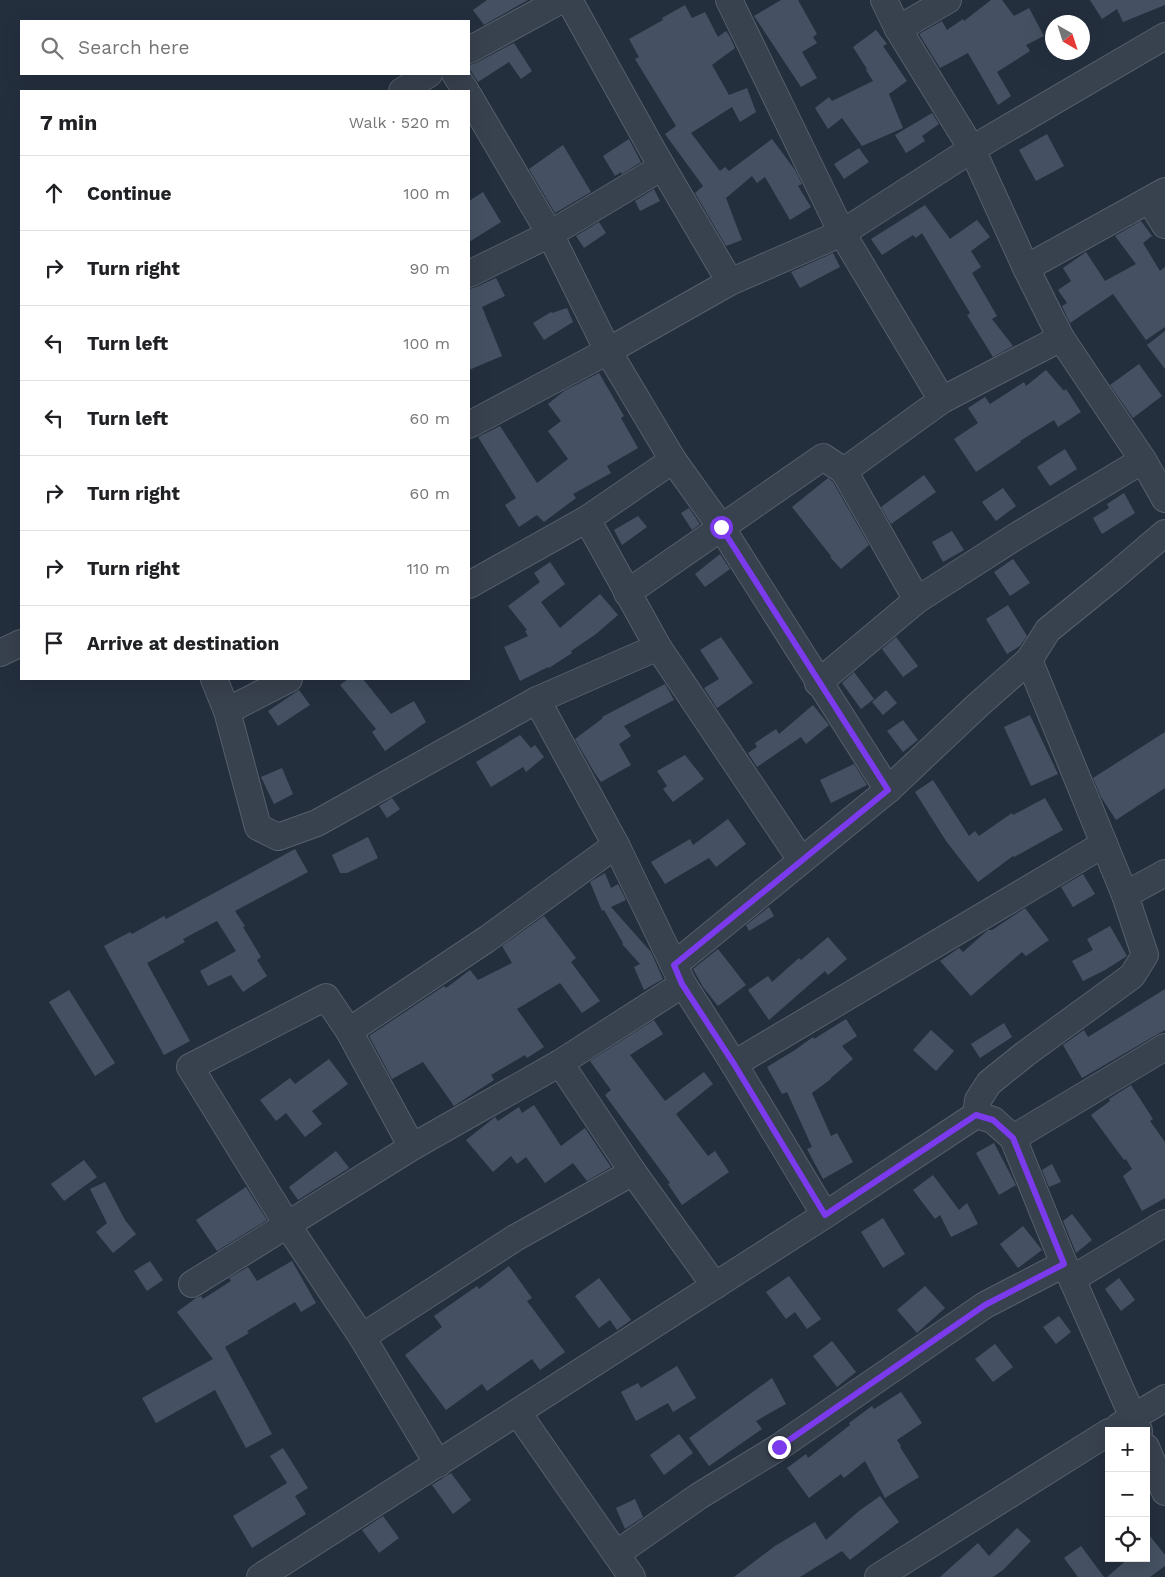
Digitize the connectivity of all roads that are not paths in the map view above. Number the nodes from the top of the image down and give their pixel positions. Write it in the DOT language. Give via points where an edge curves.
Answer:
graph roads {
  1 [pos="561,0"];
  2 [pos="569,0"];
  3 [pos="729,0"];
  4 [pos="884,0"];
  5 [pos="948,0"];
  6 [pos="898,30"];
  7 [pos="1165,36"];
  8 [pos="470,49"];
  9 [pos="427,75"];
  10 [pos="456,75"];
  11 [pos="404,90"];
  12 [pos="465,90"];
  13 [pos="470,98"];
  14 [pos="972,149"];
  15 [pos="662,167"];
  16 [pos="1158,196"];
  17 [pos="1165,225"];
  18 [pos="842,233"];
  19 [pos="550,234"];
  20 [pos="1026,268"];
  21 [pos="470,274"];
  22 [pos="730,282"];
  23 [pos="1061,338"];
  24 [pos="608,352"];
  25 [pos="942,400"];
  26 [pos="470,424"];
  27 [pos="673,460"];
  28 [pos="1143,460"];
  29 [pos="844,471"];
  30 [pos="1165,499"];
  31 [pos="587,519"];
  32 [pos="721,527"];
  33 [pos="1165,533"];
  34 [pos="470,584"];
  35 [pos="627,593"];
  36 [pos="917,600"];
  37 [pos="20,643"];
  38 [pos="658,647"];
  39 [pos="0,652"];
  40 [pos="1029,660"];
  41 [pos="214,680"];
  42 [pos="287,680"];
  43 [pos="818,682"];
  44 [pos="537,700"];
  45 [pos="227,711"];
  46 [pos="888,790"];
  47 [pos="616,844"];
  48 [pos="1104,844"];
  49 [pos="801,860"];
  50 [pos="1165,873"];
  51 [pos="1125,894"];
  52 [pos="678,975"];
  53 [pos="349,1031"];
  54 [pos="1165,1047"];
  55 [pos="560,1063"];
  56 [pos="734,1064"];
  57 [pos="976,1115"];
  58 [pos="1013,1138"];
  59 [pos="412,1147"];
  60 [pos="634,1172"];
  61 [pos="825,1215"];
  62 [pos="1165,1223"];
  63 [pos="288,1226"];
  64 [pos="1068,1271"];
  65 [pos="192,1284"];
  66 [pos="715,1286"];
  67 [pos="362,1338"];
  68 [pos="1165,1398"];
  69 [pos="518,1412"];
  70 [pos="1136,1424"];
  71 [pos="1105,1434"];
  72 [pos="1150,1456"];
  73 [pos="438,1464"];
  74 [pos="1165,1492"];
  75 [pos="616,1554"];
  76 [pos="260,1577"];
  77 [pos="632,1577"];
  78 [pos="878,1577"];
  1 -- 8 [label="street"];
  2 -- 15 [label="street"];
  3 -- 18 [label="street"];
  4 -- 6 [label="street"];
  5 -- 6 [label="street"];
  6 -- 14 [label="street"];
  7 -- 14 [label="street"];
  9 -- 11 [label="street"];
  10 -- 12 [label="street"];
  13 -- 19 [label="street"];
  14 -- 18 [label="street"];
  14 -- 20 [label="street"];
  15 -- 19 [label="street"];
  15 -- 22 [label="street"];
  16 -- 17 [label="street"];
  16 -- 20 [label="street"];
  18 -- 22 [label="street"];
  18 -- 25 [label="street"];
  19 -- 21 [label="street"];
  19 -- 24 [label="street"];
  20 -- 23 [label="street"];
  22 -- 24 [label="street"];
  23 -- 25 [label="street"];
  23 -- 28 [label="street"];
  24 -- 26 [label="street"];
  24 -- 27 [label="street"];
  25 -- 29 [label="street"];
  27 -- 31 [label="street"];
  27 -- 32 [label="street"];
  28 -- 30 [label="street"];
  28 -- 36 [label="street"];
  29 -- 32 [label="street" via="824,457"];
  29 -- 36 [label="street"];
  31 -- 34 [label="street"];
  31 -- 35 [label="street"];
  32 -- 35 [label="street"];
  32 -- 43 [label="street"];
  33 -- 40 [label="street" via="1048,630"];
  35 -- 38 [label="street"];
  36 -- 43 [label="street"];
  37 -- 39 [label="street"];
  38 -- 44 [label="street"];
  38 -- 49 [label="street"];
  40 -- 46 [label="street"];
  40 -- 48 [label="street"];
  41 -- 45 [label="street"];
  42 -- 45 [label="street"];
  43 -- 46 [label="street"];
  44 -- 45 [label="street" via="317,823 278,837 258,827"];
  44 -- 47 [label="street"];
  46 -- 49 [label="street"];
  47 -- 52 [label="street"];
  47 -- 53 [label="street" via="487,939"];
  48 -- 51 [label="street"];
  48 -- 56 [label="street"];
  49 -- 52 [label="street"];
  50 -- 51 [label="street"];
  51 -- 57 [label="street" via="1145,955 1132,976 989,1083 978,1100"];
  52 -- 55 [label="street"];
  52 -- 56 [label="street"];
  53 -- 59 [label="street"];
  53 -- 63 [label="street" via="326,997 190,1067"];
  54 -- 58 [label="street"];
  55 -- 59 [label="street"];
  55 -- 60 [label="street"];
  56 -- 61 [label="street"];
  57 -- 58 [label="street" via="993,1120"];
  57 -- 61 [label="street"];
  58 -- 64 [label="street"];
  59 -- 63 [label="street"];
  60 -- 66 [label="street"];
  60 -- 67 [label="street" via="515,1238"];
  61 -- 66 [label="street"];
  62 -- 64 [label="street"];
  63 -- 65 [label="street"];
  63 -- 67 [label="street"];
  64 -- 70 [label="street"];
  64 -- 75 [label="street" via="985,1305"];
  66 -- 69 [label="street"];
  67 -- 73 [label="street"];
  68 -- 70 [label="street"];
  69 -- 73 [label="street"];
  69 -- 75 [label="street"];
  71 -- 78 [label="street"];
  72 -- 74 [label="street"];
  73 -- 76 [label="street"];
  75 -- 77 [label="street"];
}
